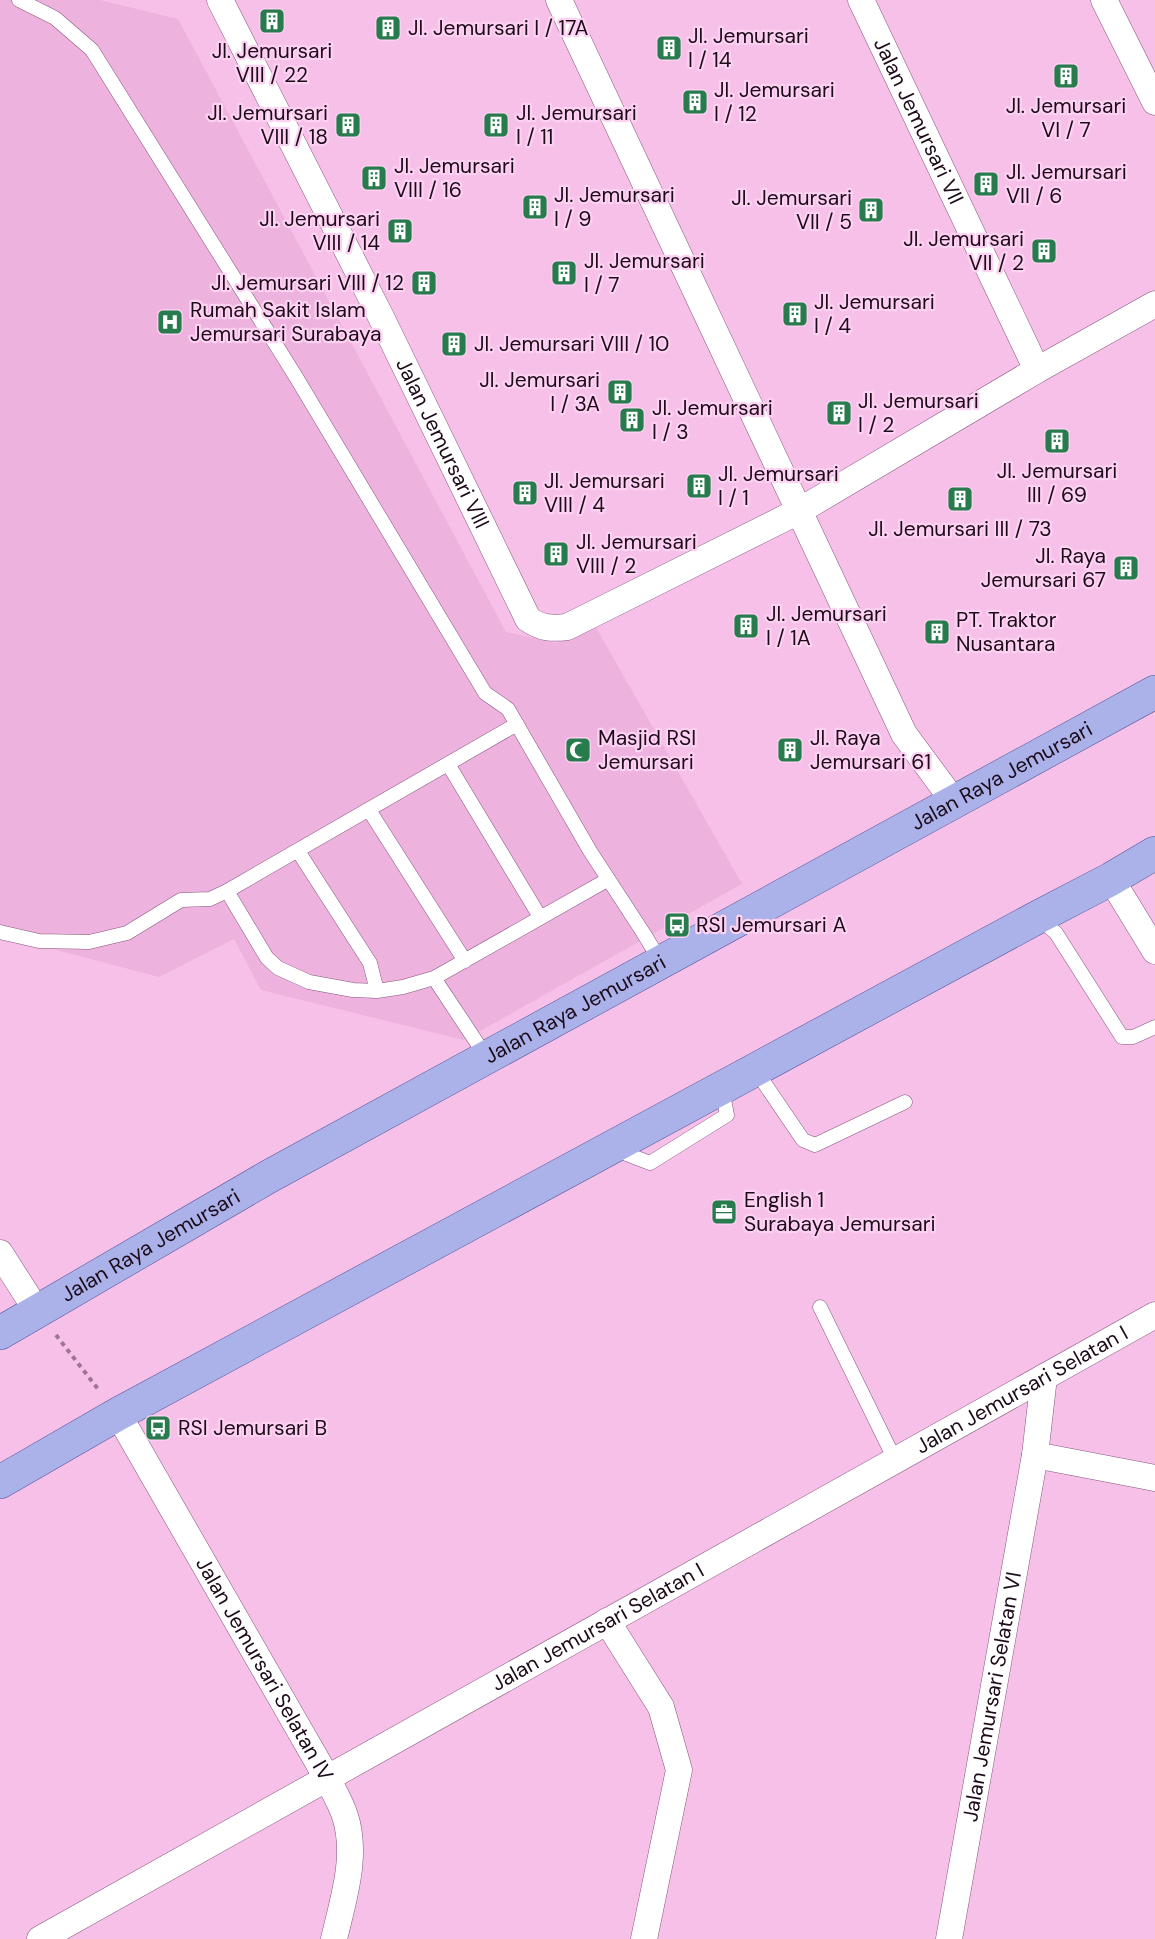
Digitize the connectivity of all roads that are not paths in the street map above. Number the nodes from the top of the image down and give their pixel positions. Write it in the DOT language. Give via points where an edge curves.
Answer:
graph roads {
  1 [pos="19,0"];
  2 [pos="220,0"];
  3 [pos="559,0"];
  4 [pos="861,0"];
  5 [pos="1104,0"];
  6 [pos="1155,102"];
  7 [pos="1155,304"];
  8 [pos="1037,370"];
  9 [pos="799,511"];
  10 [pos="1155,692"];
  11 [pos="517,724"];
  12 [pos="448,764"];
  13 [pos="955,803"];
  14 [pos="369,810"];
  15 [pos="298,851"];
  16 [pos="1155,853"];
  17 [pos="1112,879"];
  18 [pos="607,880"];
  19 [pos="227,891"];
  20 [pos="540,917"];
  21 [pos="1038,917"];
  22 [pos="1148,925"];
  23 [pos="0,932"];
  24 [pos="1155,951"];
  25 [pos="465,961"];
  26 [pos="661,962"];
  27 [pos="434,978"];
  28 [pos="377,991"];
  29 [pos="1155,1028"];
  30 [pos="488,1058"];
  31 [pos="756,1071"];
  32 [pos="905,1102"];
  33 [pos="0,1253"];
  34 [pos="820,1307"];
  35 [pos="1155,1315"];
  36 [pos="45,1321"];
  37 [pos="0,1333"];
  38 [pos="1044,1377"];
  39 [pos="109,1403"];
  40 [pos="1035,1455"];
  41 [pos="895,1460"];
  42 [pos="1155,1478"];
  43 [pos="0,1482"];
  44 [pos="607,1621"];
  45 [pos="327,1778"];
  46 [pos="40,1939"];
  47 [pos="334,1939"];
  48 [pos="645,1939"];
  49 [pos="949,1939"];
  1 -- 11 [label="lane" via="55,18 92,50 296,377 485,693 508,709"];
  2 -- 9 [label="street, Jalan Jemursari VIII" via="528,619 546,628 567,627"];
  3 -- 9 [label="street"];
  4 -- 8 [label="street, Jalan Jemursari VII"];
  5 -- 6 [label="street"];
  7 -- 8 [label="street, Jalan Jemursari VIII"];
  8 -- 9 [label="street, Jalan Jemursari VIII"];
  9 -- 13 [label="street" via="904,734"];
  10 -- 13 [label="main road, Jalan Raya Jemursari"];
  11 -- 12 [label="lane"];
  11 -- 18 [label="lane"];
  12 -- 14 [label="lane"];
  12 -- 20 [label="lane"];
  13 -- 26 [label="main road, Jalan Raya Jemursari"];
  14 -- 15 [label="lane"];
  14 -- 25 [label="lane"];
  15 -- 19 [label="lane"];
  15 -- 28 [label="lane" via="370,963"];
  16 -- 17 [label="main road"];
  17 -- 21 [label="main road"];
  17 -- 22 [label="street"];
  18 -- 20 [label="lane"];
  18 -- 26 [label="lane"];
  19 -- 23 [label="lane" via="210,899 181,900 127,933 89,942 39,941"];
  19 -- 28 [label="lane" via="267,958 278,968 309,982"];
  20 -- 25 [label="lane"];
  21 -- 29 [label="lane" via="1056,933 1122,1037"];
  21 -- 31 [label="main road"];
  22 -- 24 [label="street"];
  25 -- 27 [label="lane"];
  26 -- 30 [label="main road, Jalan Raya Jemursari"];
  27 -- 28 [label="lane"];
  27 -- 30 [label="lane"];
  30 -- 36 [label="main road, Jalan Raya Jemursari" via="268,1177"];
  31 -- 32 [label="lane" via="803,1140 815,1145"];
  31 -- 39 [label="main road"];
  33 -- 36 [label="street"];
  34 -- 41 [label="lane"];
  35 -- 38 [label="street, Jalan Jemursari Selatan I"];
  36 -- 37 [label="main road, Jalan Raya Jemursari"];
  38 -- 40 [label="street, Jalan Jemursari Selatan VI"];
  38 -- 41 [label="street, Jalan Jemursari Selatan I"];
  39 -- 43 [label="main road"];
  39 -- 45 [label="street, Jalan Jemursari Selatan IV"];
  40 -- 42 [label="street"];
  40 -- 49 [label="street, Jalan Jemursari Selatan VI"];
  41 -- 44 [label="street, Jalan Jemursari Selatan I"];
  44 -- 45 [label="street, Jalan Jemursari Selatan I"];
  44 -- 48 [label="street" via="661,1707 679,1770"];
  45 -- 46 [label="street, Jalan Jemursari Selatan I"];
  45 -- 47 [label="street, Jalan Jemursari Selatan IV" via="346,1816 351,1852"];
}
